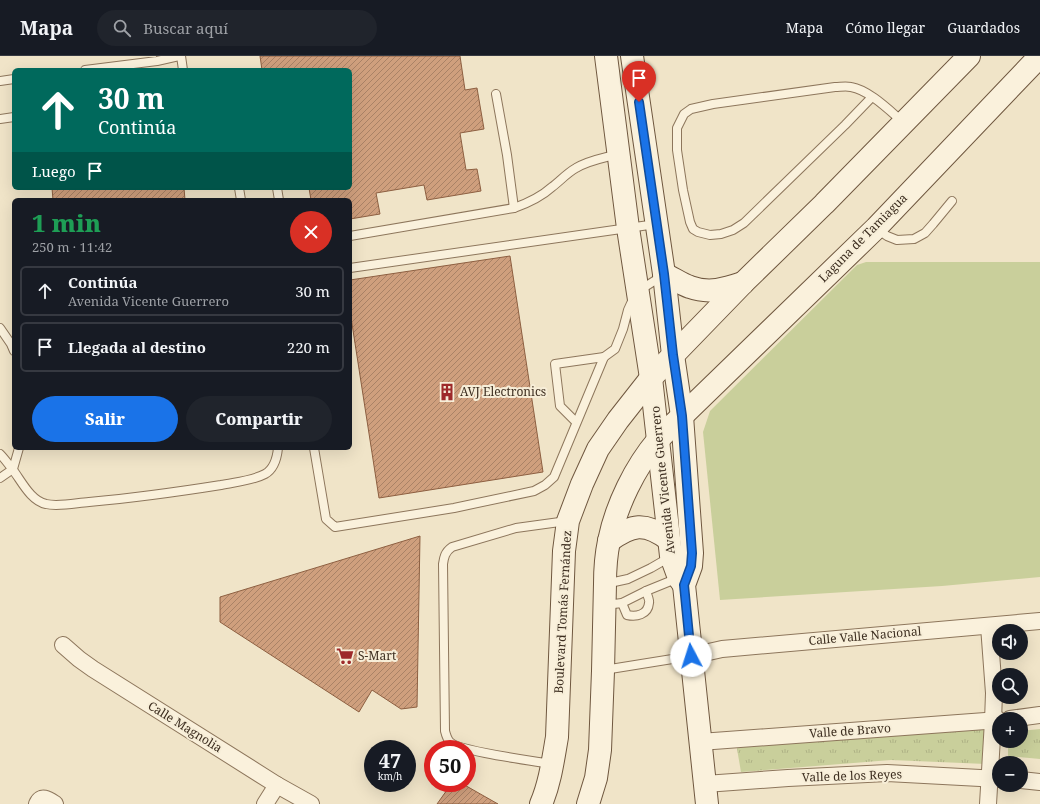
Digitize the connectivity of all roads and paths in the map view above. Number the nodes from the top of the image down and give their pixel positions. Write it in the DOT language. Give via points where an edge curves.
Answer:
graph roads {
  1 [pos="180,56"];
  2 [pos="606,56"];
  3 [pos="632,56"];
  4 [pos="969,56"];
  5 [pos="1040,56"];
  6 [pos="101,68"];
  7 [pos="182,68"];
  8 [pos="12,79"];
  9 [pos="0,81"];
  10 [pos="496,94"];
  11 [pos="872,97"];
  12 [pos="12,117"];
  13 [pos="0,119"];
  14 [pos="904,122"];
  15 [pos="619,154"];
  16 [pos="952,201"];
  17 [pos="514,208"];
  18 [pos="657,224"];
  19 [pos="628,228"];
  20 [pos="876,228"];
  21 [pos="352,236"];
  22 [pos="352,268"];
  23 [pos="664,274"];
  24 [pos="743,283"];
  25 [pos="638,291"];
  26 [pos="0,328"];
  27 [pos="12,346"];
  28 [pos="673,355"];
  29 [pos="604,357"];
  30 [pos="651,378"];
  31 [pos="682,416"];
  32 [pos="576,422"];
  33 [pos="658,440"];
  34 [pos="18,450"];
  35 [pos="278,450"];
  36 [pos="314,450"];
  37 [pos="0,454"];
  38 [pos="13,469"];
  39 [pos="0,478"];
  40 [pos="568,520"];
  41 [pos="609,541"];
  42 [pos="669,548"];
  43 [pos="682,582"];
  44 [pos="605,584"];
  45 [pos="646,591"];
  46 [pos="613,604"];
  47 [pos="1040,620"];
  48 [pos="989,626"];
  49 [pos="63,645"];
  50 [pos="691,656"];
  51 [pos="603,670"];
  52 [pos="995,712"];
  53 [pos="1040,715"];
  54 [pos="1028,717"];
  55 [pos="992,721"];
  56 [pos="700,742"];
  57 [pos="553,764"];
  58 [pos="992,778"];
  59 [pos="1028,781"];
  60 [pos="1040,782"];
  61 [pos="277,785"];
  62 [pos="992,787"];
  63 [pos="706,794"];
  64 [pos="265,804"];
  65 [pos="311,804"];
  66 [pos="541,804"];
  67 [pos="588,804"];
  68 [pos="988,804"];
  1 -- 6 [label="lane"];
  1 -- 7 [label="lane"];
  2 -- 15 [label="main road, Avenida Vicente Guerrero"];
  3 -- 18 [label="main road, Avenida Vicente Guerrero"];
  4 -- 14 [label="main road"];
  5 -- 20 [label="main road, Laguna de Tamiagua"];
  8 -- 9 [label="lane"];
  10 -- 17 [label="lane"];
  11 -- 11 [label="lane" via="856,88 835,87 713,104 691,109 684,114 677,128 677,150 683,190 693,229 698,232 721,234 744,223"];
  11 -- 14 [label="lane"];
  12 -- 13 [label="lane"];
  14 -- 24 [label="main road"];
  15 -- 17 [label="lane" via="576,168 537,198"];
  15 -- 19 [label="main road, Avenida Vicente Guerrero"];
  16 -- 20 [label="lane" via="934,224 914,239 897,240"];
  17 -- 21 [label="lane"];
  18 -- 19 [label="lane"];
  18 -- 23 [label="main road, Avenida Vicente Guerrero"];
  19 -- 22 [label="lane"];
  19 -- 25 [label="main road, Avenida Vicente Guerrero"];
  20 -- 31 [label="main road, Laguna de Tamiagua"];
  23 -- 24 [label="main road" via="690,287 709,290 726,289"];
  23 -- 25 [label="lane"];
  23 -- 28 [label="main road, Avenida Vicente Guerrero"];
  24 -- 28 [label="main road"];
  25 -- 29 [label="lane" via="628,310 615,349"];
  25 -- 30 [label="main road, Avenida Vicente Guerrero"];
  26 -- 27 [label="lane"];
  28 -- 30 [label="main road, Boulevard Tomás Fernández"];
  28 -- 31 [label="main road, Avenida Vicente Guerrero"];
  29 -- 32 [label="lane"];
  29 -- 32 [label="lane" via="555,364 560,406"];
  30 -- 33 [label="main road, Avenida Vicente Guerrero"];
  30 -- 40 [label="main road, Boulevard Tomás Fernández" via="598,449"];
  31 -- 33 [label="main road"];
  31 -- 43 [label="main road, Avenida Vicente Guerrero" via="692,553 691,566"];
  32 -- 36 [label="lane" via="554,477 534,490 454,508 335,527 326,519"];
  33 -- 41 [label="main road" via="621,501"];
  33 -- 42 [label="main road, Avenida Vicente Guerrero"];
  34 -- 38 [label="lane"];
  35 -- 38 [label="lane" via="272,466 266,473 255,478 191,490 58,505 36,500"];
  37 -- 38 [label="lane"];
  38 -- 39 [label="lane"];
  40 -- 57 [label="main road, Boulevard Tomás Fernández" via="564,551 557,737"];
  40 -- 57 [label="lane" via="516,528 452,547 446,551 443,564 445,731 449,742 454,746"];
  41 -- 42 [label="main road" via="624,531 640,527 658,532"];
  41 -- 44 [label="main road"];
  42 -- 43 [label="main road, Avenida Vicente Guerrero"];
  42 -- 44 [label="lane" via="651,568 628,579"];
  43 -- 45 [label="lane"];
  43 -- 50 [label="main road"];
  44 -- 46 [label="main road"];
  45 -- 46 [label="lane"];
  45 -- 46 [label="lane" via="650,602 642,614 634,617 627,615"];
  46 -- 51 [label="main road"];
  47 -- 48 [label="street, Calle Valle Nacional"];
  48 -- 50 [label="street, Calle Valle Nacional" via="722,649"];
  48 -- 52 [label="street"];
  49 -- 61 [label="street, Calle Magnolia" via="93,669"];
  50 -- 51 [label="lane"];
  50 -- 56 [label="main road"];
  51 -- 67 [label="main road" via="600,750 596,778"];
  53 -- 54 [label="street"];
  55 -- 56 [label="street, Valle de Bravo"];
  56 -- 63 [label="main road"];
  57 -- 66 [label="main road, Boulevard Tomás Fernández"];
  58 -- 63 [label="street, Valle de los Reyes" via="880,774 788,778"];
  59 -- 60 [label="street"];
  61 -- 64 [label="street"];
  61 -- 65 [label="street, Calle Magnolia"];
  62 -- 68 [label="street"];
}
